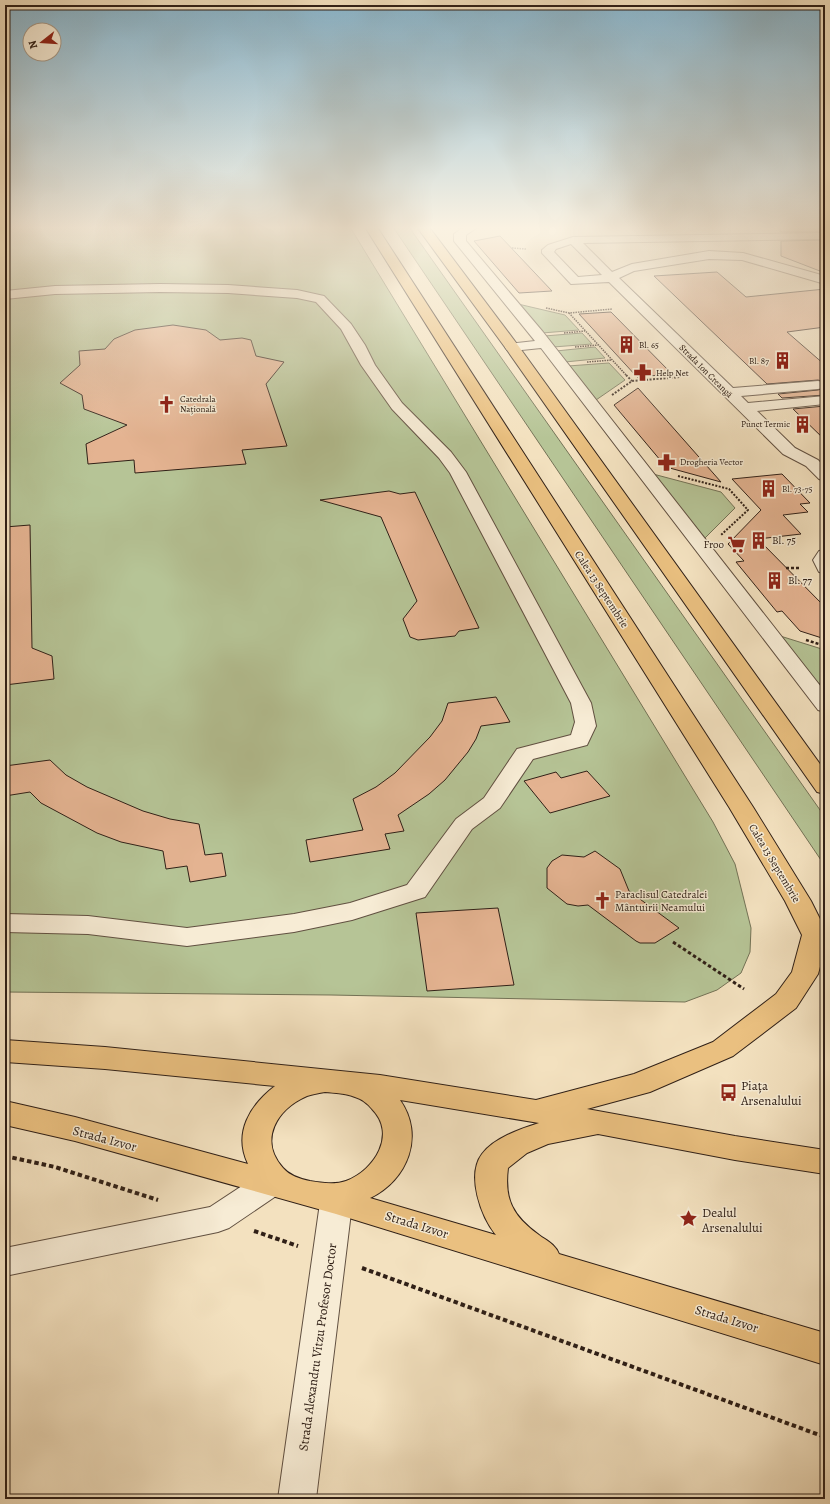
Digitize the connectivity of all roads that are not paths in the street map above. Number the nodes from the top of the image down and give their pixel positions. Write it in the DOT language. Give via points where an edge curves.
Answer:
graph roads {
  1 [pos="312,297"];
  2 [pos="416,297"];
  3 [pos="475,297"];
  4 [pos="506,297"];
  5 [pos="632,297"];
  6 [pos="544,344"];
  7 [pos="512,347"];
  8 [pos="818,385"];
  9 [pos="729,393"];
  10 [pos="825,400"];
  11 [pos="743,408"];
  12 [pos="825,476"];
  13 [pos="825,555"];
  14 [pos="825,568"];
  15 [pos="825,706"];
  16 [pos="825,787"];
  17 [pos="5,923"];
  18 [pos="820,945"];
  19 [pos="5,1051"];
  20 [pos="347,1083"];
  21 [pos="535,1111"];
  22 [pos="5,1113"];
  23 [pos="602,1123"];
  24 [pos="825,1162"];
  25 [pos="309,1193"];
  26 [pos="5,1262"];
  27 [pos="559,1267"];
  28 [pos="825,1349"];
  29 [pos="297,1499"];
  1 -- 17 [label="street" via="320,299 346,327 368,365 397,406 458,472 581,703 587,720 585,732 579,740 525,754 492,803 464,824 416,891 352,911 294,923 187,937 88,925"];
  2 -- 18 [label="main road, Calea 13 Septembrie" via="778,866"];
  3 -- 7 [label="main road"];
  4 -- 6 [label="street"];
  5 -- 9 [label="street, Strada Ion Creangă"];
  6 -- 7 [label="street"];
  6 -- 15 [label="street"];
  7 -- 16 [label="main road"];
  8 -- 9 [label="street"];
  9 -- 11 [label="street, Strada Ion Creangă"];
  10 -- 11 [label="street"];
  11 -- 12 [label="street, Strada Ion Creangă" via="789,451 812,463"];
  13 -- 14 [label="street" via="822,560"];
  18 -- 21 [label="main road" via="805,974 786,1001 723,1048 640,1084"];
  19 -- 20 [label="main road" via="105,1058"];
  20 -- 21 [label="main road"];
  20 -- 25 [label="main road" via="368,1090 385,1102 396,1118 399,1138 394,1157 382,1174 363,1188"];
  20 -- 25 [label="main road" via="325,1081 303,1086 283,1095 268,1109 258,1126 256,1145 261,1163 273,1178"];
  21 -- 23 [label="main road"];
  22 -- 25 [label="main road, Strada Izvor" via="75,1129"];
  23 -- 24 [label="main road"];
  23 -- 27 [label="main road" via="544,1133 516,1144 493,1162 491,1192 500,1218 518,1238"];
  25 -- 26 [label="street" via="218,1219"];
  25 -- 27 [label="main road, Strada Izvor"];
  25 -- 29 [label="street, Strada Alexandru Vitzu Profesor Doctor" via="330,1256"];
  27 -- 28 [label="main road, Strada Izvor"];
}
